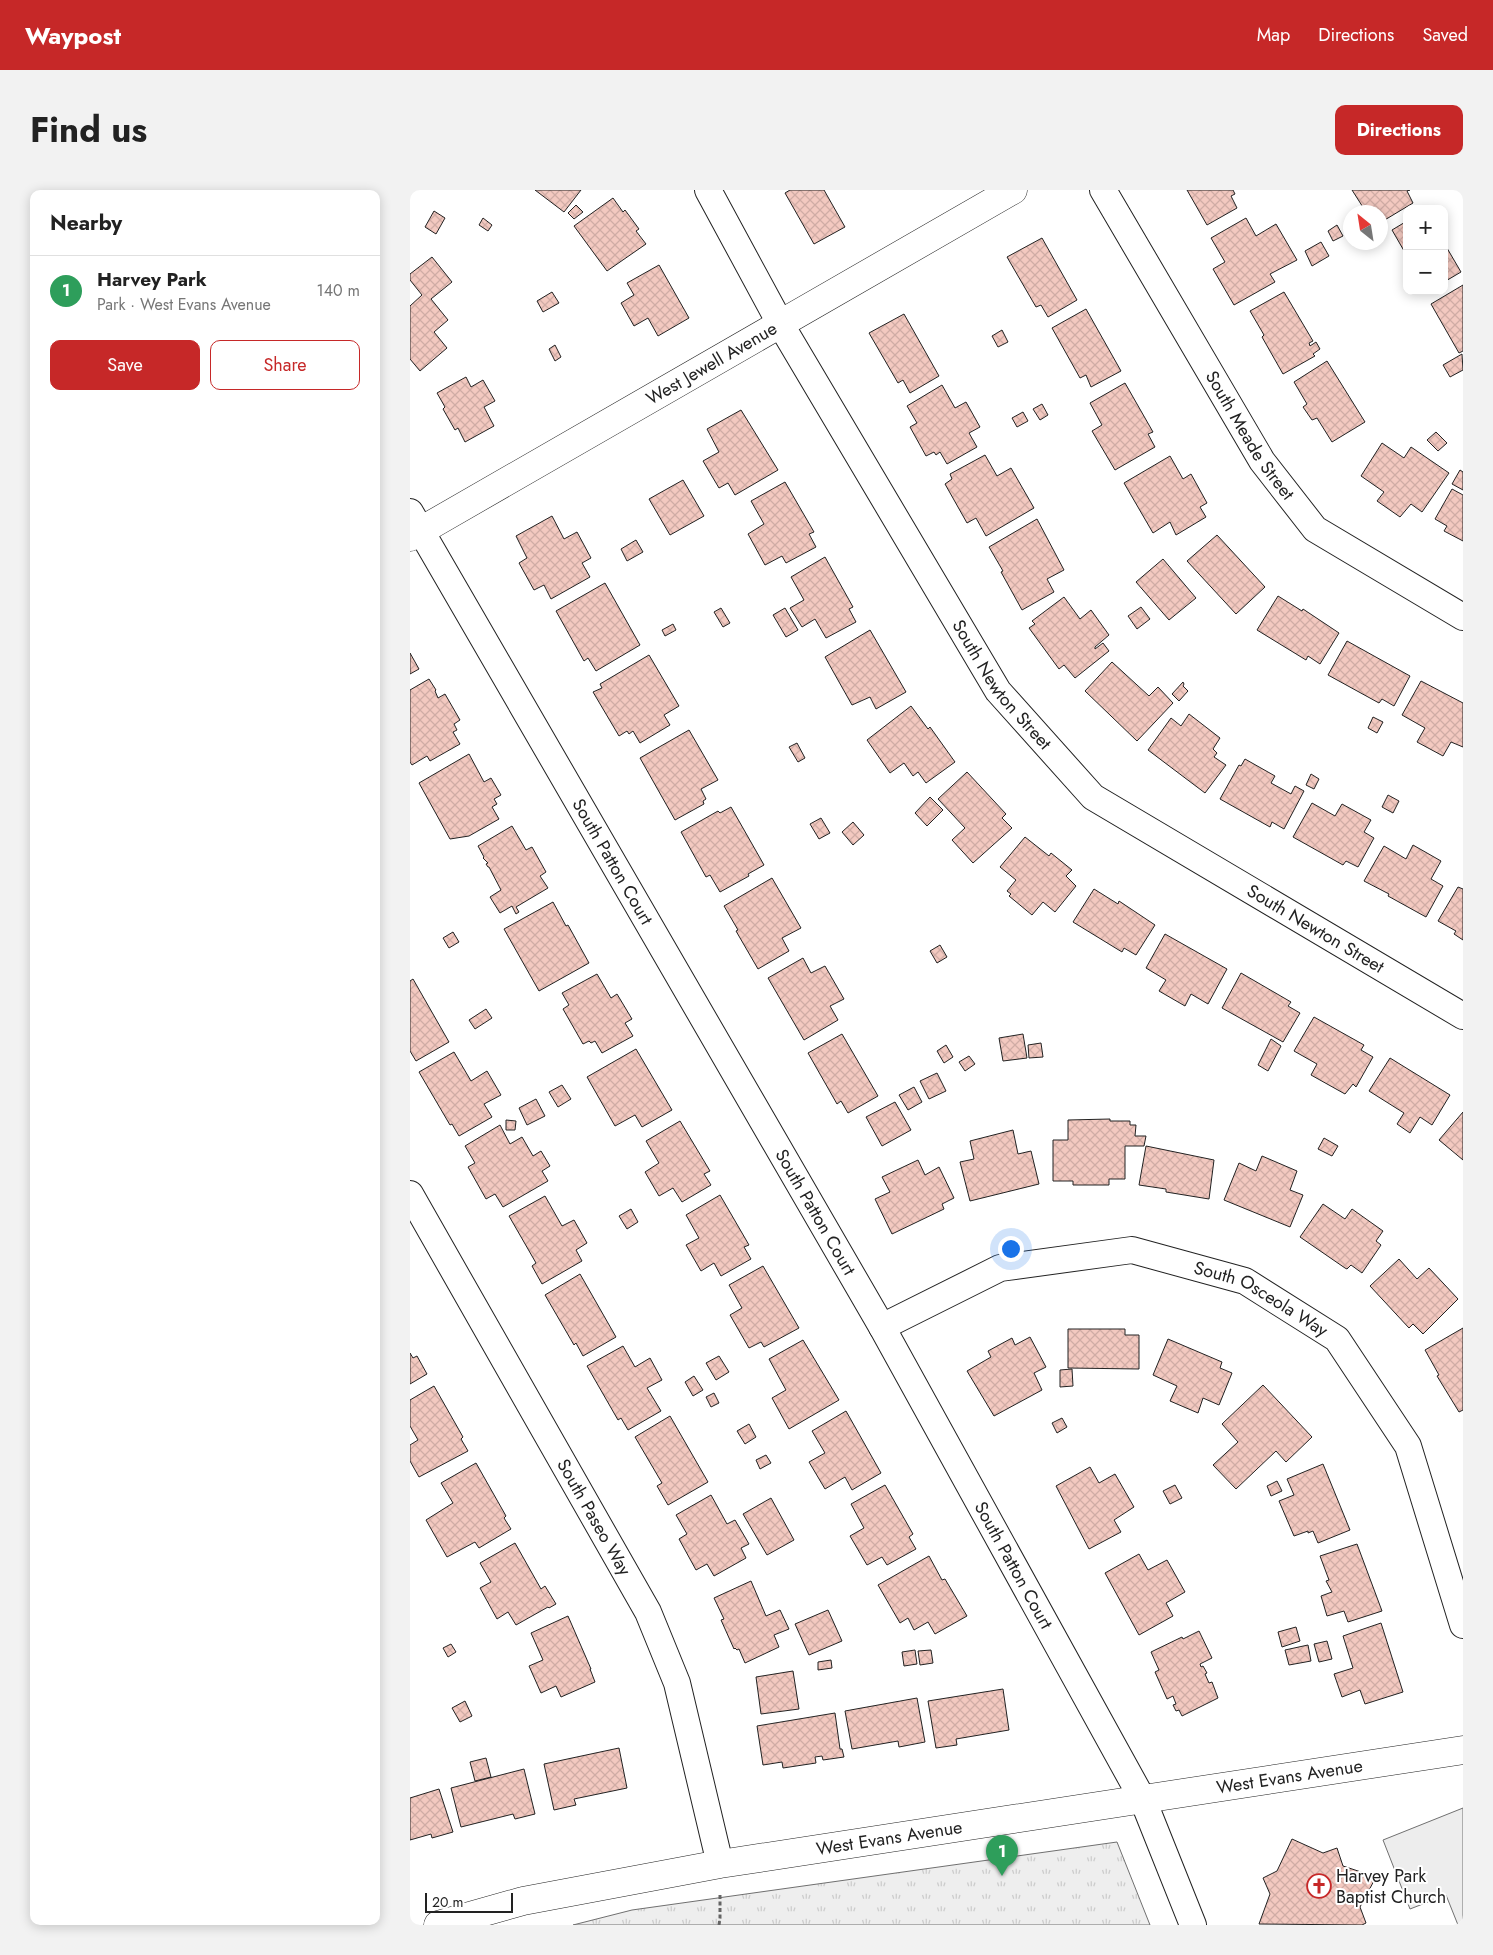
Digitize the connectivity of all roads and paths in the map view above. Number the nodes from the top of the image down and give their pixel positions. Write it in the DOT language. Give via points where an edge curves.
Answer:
graph roads {
  1 [pos="708,190"];
  2 [pos="1013,190"];
  3 [pos="1103,190"];
  4 [pos="781,325"];
  5 [pos="414,527"];
  6 [pos="1463,617"];
  7 [pos="1463,1016"];
  8 [pos="410,1194"];
  9 [pos="882,1327"];
  10 [pos="1463,1625"];
  11 [pos="1463,1750"];
  12 [pos="1143,1800"];
  13 [pos="720,1864"];
  14 [pos="438,1925"];
  15 [pos="1193,1925"];
  1 -- 4 [label="street, South Newton Street"];
  2 -- 4 [label="main road, West Jewell Avenue"];
  3 -- 6 [label="street, South Meade Street" via="1262,462 1315,529"];
  4 -- 5 [label="main road, West Jewell Avenue"];
  4 -- 7 [label="street, South Newton Street" via="998,691 1093,797"];
  5 -- 9 [label="street, South Patton Court"];
  8 -- 13 [label="street, South Paseo Way" via="648,1612 677,1683"];
  9 -- 10 [label="street, South Osceola Way" via="1000,1268 1132,1250 1245,1281 1337,1339 1408,1446"];
  9 -- 12 [label="street, South Patton Court"];
  11 -- 12 [label="main road, West Evans Avenue"];
  12 -- 13 [label="main road, West Evans Avenue"];
  12 -- 15 [label="street, South Patton Court"];
  13 -- 14 [label="main road, West Evans Avenue" via="523,1901"];
}
